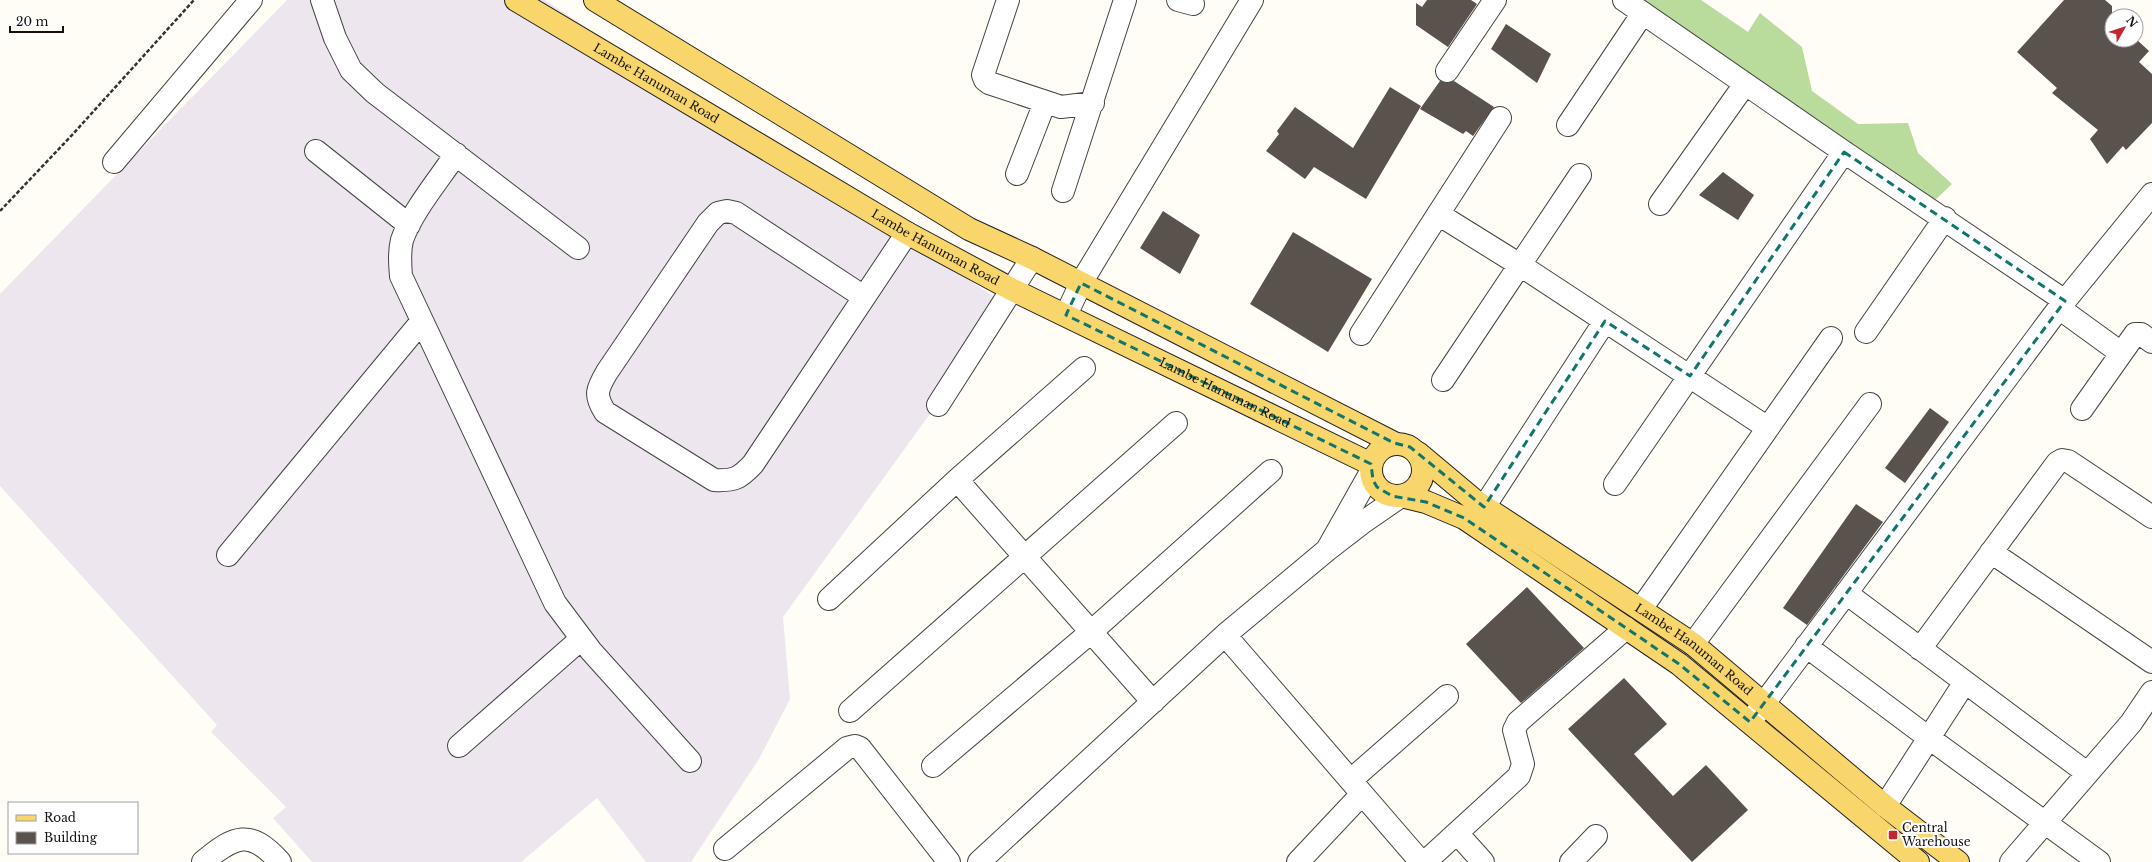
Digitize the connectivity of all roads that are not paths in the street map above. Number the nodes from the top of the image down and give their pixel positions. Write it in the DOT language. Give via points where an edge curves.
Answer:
graph roads {
  1 [pos="251,0"];
  2 [pos="322,0"];
  3 [pos="516,0"];
  4 [pos="595,0"];
  5 [pos="1008,0"];
  6 [pos="1125,0"];
  7 [pos="1252,0"];
  8 [pos="1495,0"];
  9 [pos="1624,0"];
  10 [pos="1643,13"];
  11 [pos="1447,71"];
  12 [pos="1745,84"];
  13 [pos="1045,102"];
  14 [pos="1093,103"];
  15 [pos="1500,118"];
  16 [pos="1568,125"];
  17 [pos="316,151"];
  18 [pos="1844,152"];
  19 [pos="456,154"];
  20 [pos="114,162"];
  21 [pos="1017,174"];
  22 [pos="1580,175"];
  23 [pos="1063,191"];
  24 [pos="2152,194"];
  25 [pos="1660,204"];
  26 [pos="1438,214"];
  27 [pos="1945,218"];
  28 [pos="409,225"];
  29 [pos="907,233"];
  30 [pos="578,248"];
  31 [pos="1032,258"];
  32 [pos="1520,265"];
  33 [pos="1081,283"];
  34 [pos="1013,290"];
  35 [pos="864,297"];
  36 [pos="2062,305"];
  37 [pos="1066,315"];
  38 [pos="422,321"];
  39 [pos="1605,321"];
  40 [pos="1866,332"];
  41 [pos="1361,334"];
  42 [pos="1831,338"];
  43 [pos="2152,342"];
  44 [pos="2121,353"];
  45 [pos="1084,368"];
  46 [pos="1690,376"];
  47 [pos="1443,380"];
  48 [pos="1870,404"];
  49 [pos="938,405"];
  50 [pos="2082,409"];
  51 [pos="1176,423"];
  52 [pos="1768,428"];
  53 [pos="1394,444"];
  54 [pos="1418,453"];
  55 [pos="1371,468"];
  56 [pos="1271,471"];
  57 [pos="958,480"];
  58 [pos="1615,484"];
  59 [pos="1401,496"];
  60 [pos="1484,506"];
  61 [pos="2152,517"];
  62 [pos="1327,550"];
  63 [pos="1991,552"];
  64 [pos="228,555"];
  65 [pos="1025,557"];
  66 [pos="1846,593"];
  67 [pos="829,599"];
  68 [pos="1641,609"];
  69 [pos="1626,628"];
  70 [pos="1091,632"];
  71 [pos="1225,635"];
  72 [pos="582,639"];
  73 [pos="1693,644"];
  74 [pos="1806,646"];
  75 [pos="1920,649"];
  76 [pos="2152,662"];
  77 [pos="1679,664"];
  78 [pos="1965,682"];
  79 [pos="2152,692"];
  80 [pos="1447,696"];
  81 [pos="1153,702"];
  82 [pos="1765,703"];
  83 [pos="850,711"];
  84 [pos="1750,722"];
  85 [pos="1929,738"];
  86 [pos="459,746"];
  87 [pos="690,761"];
  88 [pos="933,766"];
  89 [pos="2087,773"];
  90 [pos="1356,787"];
  91 [pos="1885,806"];
  92 [pos="2046,822"];
  93 [pos="1457,833"];
  94 [pos="1596,836"];
  95 [pos="725,849"];
  96 [pos="203,862"];
  97 [pos="280,862"];
  98 [pos="949,862"];
  99 [pos="979,862"];
  100 [pos="1298,862"];
  101 [pos="1422,862"];
  102 [pos="1425,862"];
  103 [pos="1483,862"];
  104 [pos="1571,862"];
  105 [pos="1918,862"];
  106 [pos="1958,862"];
  107 [pos="2011,862"];
  108 [pos="2099,862"];
  1 -- 20 [label="street"];
  2 -- 19 [label="street" via="335,38 351,70 375,93"];
  3 -- 29 [label="main road, Lambe Hanuman Road"];
  4 -- 31 [label="main road" via="969,229"];
  5 -- 13 [label="street" via="983,75 989,84"];
  6 -- 14 [label="street"];
  7 -- 33 [label="street"];
  8 -- 11 [label="street"];
  9 -- 10 [label="street"];
  10 -- 12 [label="street"];
  10 -- 16 [label="street"];
  12 -- 18 [label="street"];
  12 -- 25 [label="street"];
  13 -- 14 [label="street" via="1061,107"];
  13 -- 21 [label="street"];
  14 -- 23 [label="street"];
  15 -- 26 [label="street"];
  17 -- 28 [label="street"];
  18 -- 27 [label="street"];
  18 -- 46 [label="street"];
  19 -- 28 [label="street"];
  19 -- 30 [label="street"];
  22 -- 32 [label="street"];
  24 -- 36 [label="street"];
  26 -- 32 [label="street"];
  26 -- 41 [label="street"];
  27 -- 36 [label="street"];
  27 -- 40 [label="street"];
  28 -- 38 [label="street" via="402,240 399,257 401,276"];
  29 -- 34 [label="main road, Lambe Hanuman Road"];
  29 -- 35 [label="street"];
  31 -- 33 [label="main road"];
  31 -- 34 [label="street"];
  32 -- 39 [label="street"];
  32 -- 47 [label="street"];
  33 -- 37 [label="street"];
  33 -- 53 [label="main road"];
  34 -- 37 [label="main road, Lambe Hanuman Road"];
  34 -- 49 [label="street"];
  35 -- 35 [label="street" via="753,464 744,474 731,481 714,480 605,412 597,400 599,386 608,372 693,244 718,213 736,213"];
  36 -- 44 [label="street"];
  36 -- 66 [label="street"];
  37 -- 55 [label="main road, Lambe Hanuman Road"];
  38 -- 64 [label="street"];
  38 -- 72 [label="street" via="555,603"];
  39 -- 46 [label="street"];
  39 -- 60 [label="street"];
  42 -- 52 [label="street"];
  43 -- 44 [label="street" via="2141,334 2135,334"];
  44 -- 50 [label="street"];
  45 -- 57 [label="street"];
  46 -- 52 [label="street"];
  46 -- 58 [label="street"];
  48 -- 73 [label="street"];
  51 -- 65 [label="street"];
  52 -- 68 [label="street"];
  53 -- 54 [label="main road" via="1410,447"];
  53 -- 55 [label="main road" via="1379,450"];
  54 -- 59 [label="main road" via="1424,470 1422,479 1410,493"];
  54 -- 60 [label="main road, Lambe Hanuman Road"];
  55 -- 59 [label="main road" via="1373,480 1384,493"];
  55 -- 62 [label="street"];
  56 -- 70 [label="street"];
  57 -- 65 [label="street"];
  57 -- 67 [label="street"];
  59 -- 62 [label="street"];
  59 -- 69 [label="main road" via="1426,502 1464,518"];
  60 -- 68 [label="main road, Lambe Hanuman Road"];
  61 -- 63 [label="street" via="2068,461 2062,460 2047,475"];
  62 -- 71 [label="street"];
  63 -- 75 [label="street"];
  63 -- 76 [label="street"];
  65 -- 70 [label="street"];
  65 -- 83 [label="street"];
  66 -- 74 [label="street"];
  66 -- 75 [label="street"];
  68 -- 73 [label="main road, Lambe Hanuman Road"];
  69 -- 77 [label="main road"];
  69 -- 93 [label="street" via="1518,722 1514,730 1523,764 1519,776"];
  70 -- 81 [label="street"];
  70 -- 88 [label="street"];
  71 -- 81 [label="street"];
  71 -- 90 [label="street"];
  72 -- 86 [label="street"];
  72 -- 87 [label="street"];
  73 -- 77 [label="main road"];
  73 -- 82 [label="main road, Lambe Hanuman Road"];
  74 -- 82 [label="street"];
  74 -- 85 [label="street"];
  75 -- 78 [label="street"];
  77 -- 84 [label="main road"];
  78 -- 85 [label="street"];
  78 -- 89 [label="street"];
  79 -- 89 [label="street" via="2131,722"];
  80 -- 90 [label="street"];
  81 -- 99 [label="street"];
  82 -- 84 [label="street"];
  82 -- 91 [label="main road, Lambe Hanuman Road"];
  84 -- 105 [label="main road"];
  85 -- 91 [label="street"];
  85 -- 92 [label="street"];
  89 -- 92 [label="street"];
  90 -- 100 [label="street"];
  90 -- 101 [label="street"];
  91 -- 106 [label="main road, Lambe Hanuman Road"];
  92 -- 107 [label="street"];
  92 -- 108 [label="street"];
  93 -- 102 [label="street"];
  93 -- 103 [label="street"];
  94 -- 104 [label="street"];
  95 -- 98 [label="street" via="847,748 855,746 860,748"];
  96 -- 97 [label="street" via="222,846 237,840 251,840 268,848"];
}
